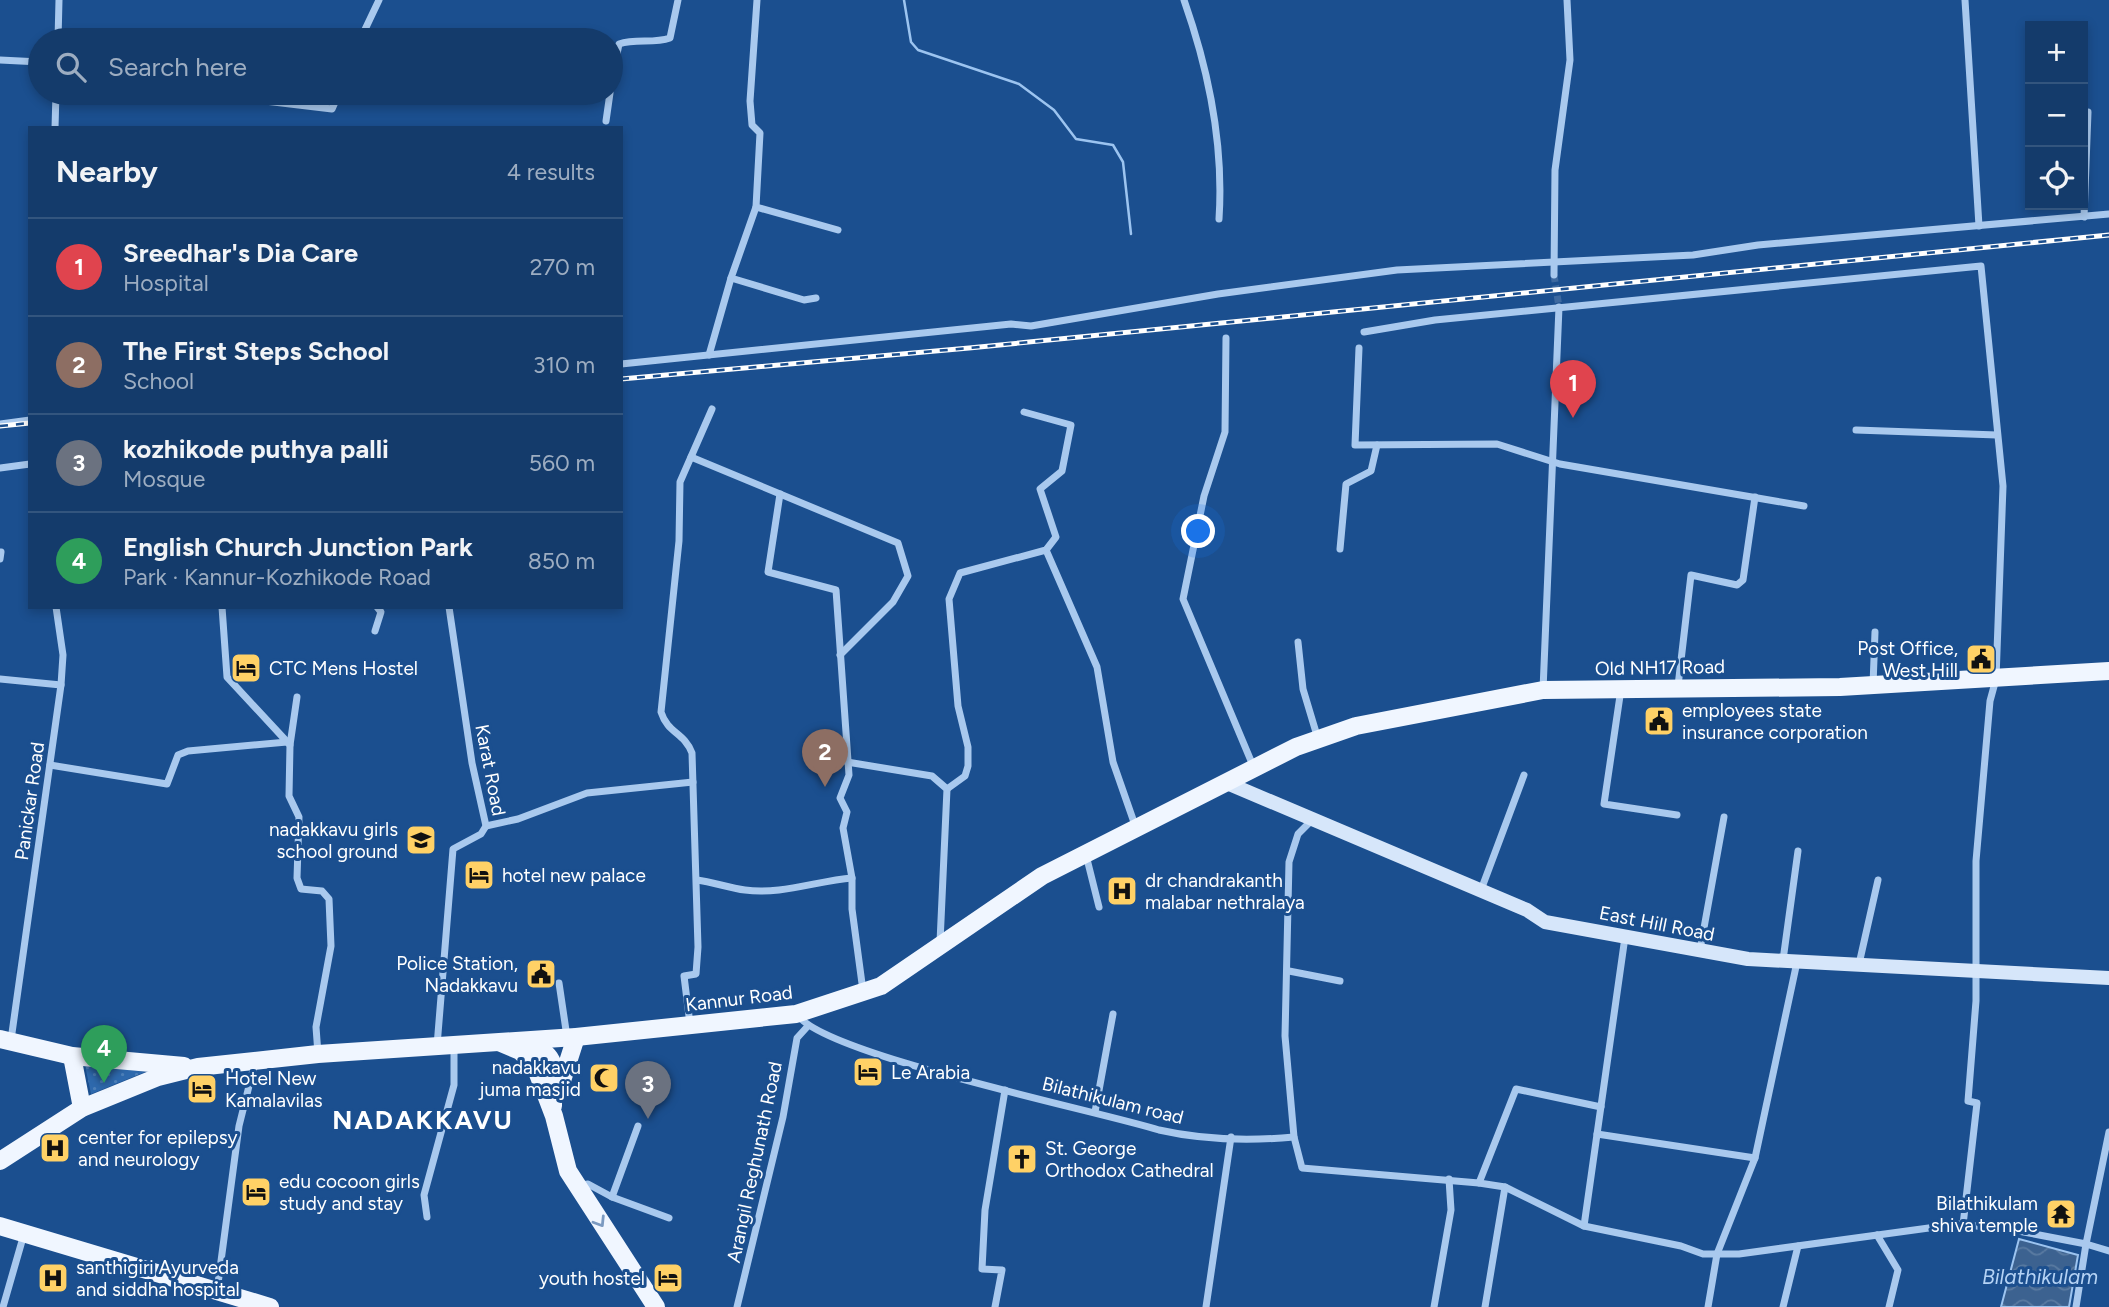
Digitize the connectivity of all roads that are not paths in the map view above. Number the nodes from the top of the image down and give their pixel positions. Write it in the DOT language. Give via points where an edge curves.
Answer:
graph roads {
  1 [pos="59,0"];
  2 [pos="379,0"];
  3 [pos="678,0"];
  4 [pos="757,0"];
  5 [pos="1184,0"];
  6 [pos="1567,0"];
  7 [pos="1965,0"];
  8 [pos="58,28"];
  9 [pos="366,28"];
  10 [pos="623,42"];
  11 [pos="0,60"];
  12 [pos="28,61"];
  13 [pos="56,105"];
  14 [pos="298,105"];
  15 [pos="334,105"];
  16 [pos="608,105"];
  17 [pos="606,121"];
  18 [pos="55,126"];
  19 [pos="2087,147"];
  20 [pos="756,207"];
  21 [pos="2109,214"];
  22 [pos="2084,217"];
  23 [pos="1219,219"];
  24 [pos="1979,226"];
  25 [pos="838,230"];
  26 [pos="1556,262"];
  27 [pos="1554,275"];
  28 [pos="731,278"];
  29 [pos="816,298"];
  30 [pos="1559,307"];
  31 [pos="1364,331"];
  32 [pos="1226,338"];
  33 [pos="1359,348"];
  34 [pos="709,355"];
  35 [pos="623,364"];
  36 [pos="712,409"];
  37 [pos="1024,412"];
  38 [pos="28,420"];
  39 [pos="0,424"];
  40 [pos="1856,430"];
  41 [pos="1997,435"];
  42 [pos="1377,445"];
  43 [pos="691,457"];
  44 [pos="1553,463"];
  45 [pos="28,464"];
  46 [pos="0,468"];
  47 [pos="780,494"];
  48 [pos="1755,497"];
  49 [pos="1804,506"];
  50 [pos="1340,549"];
  51 [pos="1046,550"];
  52 [pos="1,552"];
  53 [pos="0,559"];
  54 [pos="56,609"];
  55 [pos="222,609"];
  56 [pos="379,609"];
  57 [pos="449,609"];
  58 [pos="375,631"];
  59 [pos="1875,632"];
  60 [pos="1298,642"];
  61 [pos="840,655"];
  62 [pos="2109,671"];
  63 [pos="0,679"];
  64 [pos="1996,679"];
  65 [pos="61,685"];
  66 [pos="1873,686"];
  67 [pos="1678,687"];
  68 [pos="1621,688"];
  69 [pos="1543,690"];
  70 [pos="298,697"];
  71 [pos="1318,739"];
  72 [pos="288,744"];
  73 [pos="848,762"];
  74 [pos="50,765"];
  75 [pos="1254,769"];
  76 [pos="1524,775"];
  77 [pos="693,782"];
  78 [pos="1227,783"];
  79 [pos="947,789"];
  80 [pos="1677,816"];
  81 [pos="1724,817"];
  82 [pos="1313,819"];
  83 [pos="486,826"];
  84 [pos="1136,829"];
  85 [pos="1798,851"];
  86 [pos="1086,854"];
  87 [pos="852,878"];
  88 [pos="697,880"];
  89 [pos="1878,880"];
  90 [pos="1481,890"];
  91 [pos="1098,907"];
  92 [pos="1625,937"];
  93 [pos="940,946"];
  94 [pos="1700,951"];
  95 [pos="1790,961"];
  96 [pos="1859,964"];
  97 [pos="1975,968"];
  98 [pos="1289,971"];
  99 [pos="2109,978"];
  100 [pos="1340,981"];
  101 [pos="559,983"];
  102 [pos="863,992"];
  103 [pos="1113,1014"];
  104 [pos="802,1021"];
  105 [pos="690,1025"];
  106 [pos="572,1037"];
  107 [pos="5,1040"];
  108 [pos="509,1042"];
  109 [pos="446,1046"];
  110 [pos="318,1054"];
  111 [pos="72,1055"];
  112 [pos="256,1061"];
  113 [pos="198,1067"];
  114 [pos="1005,1090"];
  115 [pos="1601,1107"];
  116 [pos="82,1108"];
  117 [pos="1095,1112"];
  118 [pos="554,1116"];
  119 [pos="638,1126"];
  120 [pos="2109,1132"];
  121 [pos="1597,1134"];
  122 [pos="1231,1137"];
  123 [pos="1294,1138"];
  124 [pos="1755,1158"];
  125 [pos="0,1161"];
  126 [pos="1449,1179"];
  127 [pos="1479,1183"];
  128 [pos="578,1187"];
  129 [pos="1505,1187"];
  130 [pos="612,1197"];
  131 [pos="427,1217"];
  132 [pos="669,1218"];
  133 [pos="1964,1224"];
  134 [pos="0,1226"];
  135 [pos="1584,1226"];
  136 [pos="24,1233"];
  137 [pos="1877,1235"];
  138 [pos="2086,1244"];
  139 [pos="1798,1246"];
  140 [pos="2109,1251"];
  141 [pos="1717,1254"];
  142 [pos="217,1293"];
  143 [pos="3,1307"];
  144 [pos="270,1307"];
  145 [pos="656,1307"];
  146 [pos="737,1307"];
  147 [pos="995,1307"];
  148 [pos="1206,1307"];
  149 [pos="1434,1307"];
  150 [pos="1485,1307"];
  151 [pos="1708,1307"];
  152 [pos="1783,1307"];
  153 [pos="1889,1307"];
  154 [pos="2076,1307"];
  1 -- 8 [label="street"];
  2 -- 9 [label="street"];
  3 -- 10 [label="street" via="670,38"];
  4 -- 20 [label="street" via="750,100 752,125 760,133"];
  5 -- 23 [label="street" via="1215,108"];
  6 -- 26 [label="street" via="1570,60 1555,170"];
  7 -- 24 [label="street"];
  11 -- 12 [label="street"];
  13 -- 18 [label="street"];
  14 -- 15 [label="street" via="332,109"];
  16 -- 17 [label="street"];
  19 -- 22 [label="street"];
  20 -- 25 [label="street"];
  20 -- 28 [label="street"];
  21 -- 22 [label="street"];
  22 -- 24 [label="street"];
  24 -- 26 [label="street" via="1693,255"];
  26 -- 27 [label="street"];
  26 -- 34 [label="street" via="1396,270 1031,326 1011,324"];
  28 -- 29 [label="street" via="804,300"];
  28 -- 34 [label="street"];
  30 -- 31 [label="street"];
  30 -- 41 [label="street" via="1981,266"];
  30 -- 44 [label="street"];
  32 -- 75 [label="street" via="1225,432 1204,496 1183,599"];
  33 -- 42 [label="street" via="1355,445"];
  34 -- 35 [label="street"];
  36 -- 43 [label="street"];
  37 -- 51 [label="street" via="1071,425 1062,471 1040,489 1056,537"];
  38 -- 39 [label="street"];
  40 -- 41 [label="street"];
  41 -- 64 [label="street" via="2003,486"];
  42 -- 44 [label="street" via="1497,444"];
  42 -- 50 [label="street" via="1371,471 1346,484"];
  43 -- 47 [label="street"];
  43 -- 77 [label="street" via="680,482 661,712 666,726 687,741"];
  44 -- 48 [label="street"];
  44 -- 69 [label="street"];
  45 -- 46 [label="street"];
  47 -- 61 [label="street" via="768,572 836,590"];
  47 -- 61 [label="street" via="898,543 908,576 893,602"];
  48 -- 49 [label="street"];
  48 -- 67 [label="street" via="1743,580 1737,585 1691,575"];
  51 -- 79 [label="street" via="960,573 954,585 949,599 968,766 965,776"];
  51 -- 84 [label="street" via="1097,667 1113,762"];
  52 -- 53 [label="street"];
  54 -- 65 [label="street, Panickar Road" via="63,655"];
  55 -- 72 [label="street" via="227,677"];
  56 -- 58 [label="street"];
  57 -- 83 [label="street, Karat Road"];
  59 -- 66 [label="street"];
  60 -- 71 [label="street" via="1303,689"];
  61 -- 73 [label="street"];
  62 -- 64 [label="main road, Old NH17 Road"];
  63 -- 65 [label="street"];
  64 -- 66 [label="main road, Old NH17 Road"];
  64 -- 97 [label="street" via="1990,701 1976,860"];
  65 -- 74 [label="street, Panickar Road"];
  66 -- 67 [label="main road, Old NH17 Road"];
  67 -- 68 [label="main road, Old NH17 Road"];
  68 -- 69 [label="main road, Old NH17 Road"];
  68 -- 80 [label="street" via="1604,804"];
  69 -- 71 [label="main road, Old NH17 Road" via="1356,726"];
  70 -- 72 [label="street"];
  71 -- 75 [label="main road, Old NH17 Road"];
  72 -- 74 [label="street" via="178,754 167,783"];
  72 -- 110 [label="street" via="289,796 299,817 297,878 302,889 322,891 330,899 331,946 316,1027"];
  73 -- 79 [label="street" via="932,776"];
  73 -- 87 [label="street" via="849,775 840,798 847,812 843,828"];
  74 -- 107 [label="street, Panickar Road"];
  75 -- 78 [label="main road, Old NH17 Road"];
  76 -- 90 [label="street"];
  77 -- 83 [label="street" via="587,793"];
  77 -- 88 [label="street"];
  78 -- 82 [label="street, East Hill Road"];
  78 -- 84 [label="main road, Kannur Road"];
  79 -- 93 [label="street"];
  81 -- 94 [label="street"];
  82 -- 90 [label="street, East Hill Road"];
  82 -- 98 [label="street" via="1298,834 1289,862"];
  83 -- 109 [label="street, Karat Road" via="481,835 453,849"];
  84 -- 86 [label="main road, Kannur Road"];
  85 -- 95 [label="street"];
  86 -- 91 [label="street"];
  86 -- 93 [label="main road, Kannur Road" via="1042,876"];
  87 -- 88 [label="street" via="745,890"];
  87 -- 102 [label="street"];
  88 -- 105 [label="street" via="696,974 684,976"];
  89 -- 96 [label="street"];
  90 -- 92 [label="street, East Hill Road" via="1545,922"];
  92 -- 94 [label="street, East Hill Road"];
  92 -- 115 [label="street"];
  93 -- 102 [label="main road, Kannur Road" via="881,986"];
  94 -- 95 [label="street, East Hill Road"];
  95 -- 96 [label="street, East Hill Road"];
  95 -- 124 [label="street"];
  96 -- 97 [label="street, East Hill Road"];
  97 -- 99 [label="street, East Hill Road"];
  97 -- 133 [label="street" via="1968,1101 1977,1103"];
  98 -- 100 [label="street"];
  98 -- 123 [label="street" via="1285,1036"];
  101 -- 106 [label="street"];
  102 -- 104 [label="main road, Kannur Road"];
  103 -- 117 [label="street"];
  104 -- 105 [label="main road, Kannur Road"];
  104 -- 114 [label="street, Bilathikulam road" via="894,1061"];
  104 -- 146 [label="street, Arangil Reghunath Road"];
  105 -- 106 [label="main road, Kannur Road"];
  106 -- 108 [label="main road, Kannur Road"];
  106 -- 118 [label="main road"];
  107 -- 111 [label="main road"];
  108 -- 109 [label="main road, Kannur Road"];
  108 -- 118 [label="main road" via="542,1048 551,1057"];
  109 -- 110 [label="main road, Kannur Road"];
  109 -- 131 [label="street" via="454,1085 424,1195"];
  110 -- 112 [label="main road, Kannur Road"];
  111 -- 113 [label="main road"];
  111 -- 116 [label="main road"];
  112 -- 113 [label="main road, Kannur Road"];
  112 -- 142 [label="street" via="239,1126"];
  113 -- 116 [label="main road" via="158,1077"];
  114 -- 117 [label="street, Bilathikulam road"];
  114 -- 147 [label="street" via="985,1210 982,1269 1002,1270"];
  115 -- 121 [label="street"];
  115 -- 127 [label="street" via="1516,1089"];
  116 -- 125 [label="main road"];
  117 -- 122 [label="street, Bilathikulam road" via="1183,1135"];
  118 -- 128 [label="main road" via="568,1171"];
  119 -- 130 [label="street"];
  120 -- 138 [label="street"];
  121 -- 124 [label="street"];
  121 -- 135 [label="street"];
  122 -- 123 [label="street, Bilathikulam road" via="1247,1141"];
  122 -- 148 [label="street"];
  123 -- 126 [label="street" via="1302,1168"];
  124 -- 141 [label="street"];
  126 -- 127 [label="street"];
  126 -- 149 [label="street" via="1451,1210"];
  127 -- 129 [label="street"];
  128 -- 130 [label="street" via="588,1184"];
  128 -- 145 [label="main road, one-way"];
  129 -- 135 [label="street"];
  129 -- 150 [label="street"];
  130 -- 132 [label="street"];
  133 -- 137 [label="street"];
  133 -- 138 [label="street"];
  134 -- 136 [label="main road"];
  135 -- 141 [label="street"];
  136 -- 142 [label="main road"];
  136 -- 143 [label="street"];
  137 -- 139 [label="street"];
  137 -- 153 [label="street" via="1898,1270"];
  138 -- 140 [label="street"];
  138 -- 154 [label="street"];
  139 -- 141 [label="street"];
  139 -- 152 [label="street"];
  141 -- 151 [label="street"];
  142 -- 144 [label="main road"];
}
